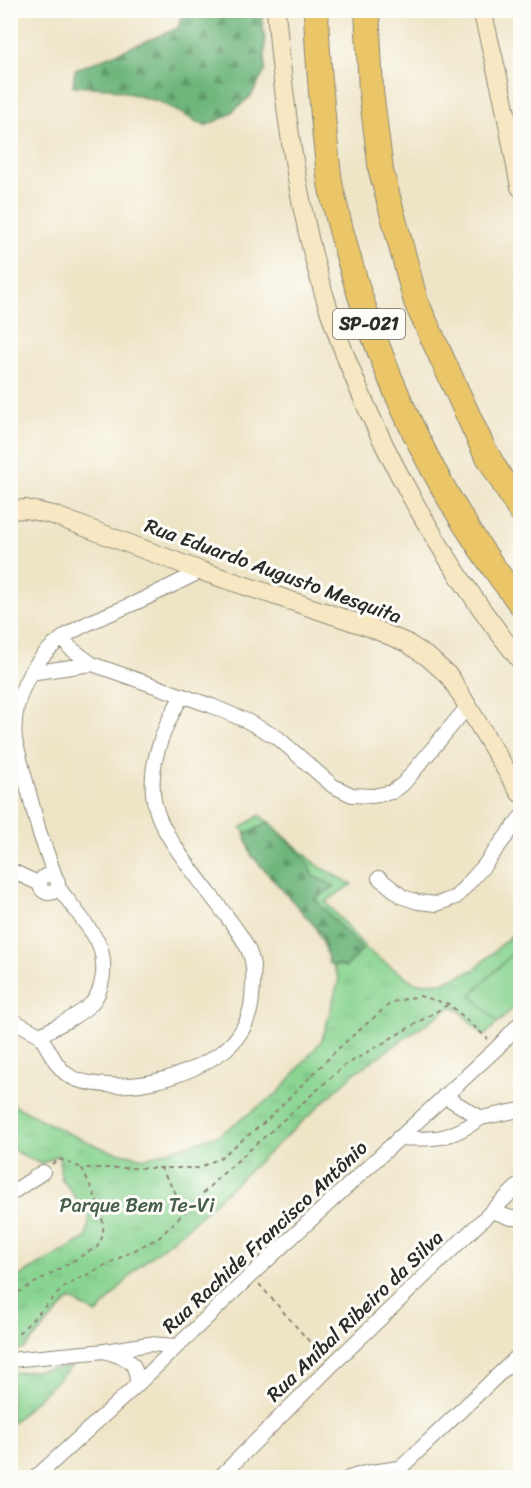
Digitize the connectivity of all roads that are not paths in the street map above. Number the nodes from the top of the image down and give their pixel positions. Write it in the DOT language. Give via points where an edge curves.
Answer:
graph roads {
  1 [pos="276,10"];
  2 [pos="316,10"];
  3 [pos="367,10"];
  4 [pos="482,10"];
  5 [pos="520,187"];
  6 [pos="483,448"];
  7 [pos="520,479"];
  8 [pos="10,510"];
  9 [pos="520,511"];
  10 [pos="201,571"];
  11 [pos="520,603"];
  12 [pos="64,637"];
  13 [pos="520,660"];
  14 [pos="92,664"];
  15 [pos="30,674"];
  16 [pos="182,696"];
  17 [pos="468,706"];
  18 [pos="13,711"];
  19 [pos="520,793"];
  20 [pos="520,818"];
  21 [pos="10,870"];
  22 [pos="379,878"];
  23 [pos="57,881"];
  24 [pos="10,1019"];
  25 [pos="520,1023"];
  26 [pos="40,1035"];
  27 [pos="444,1096"];
  28 [pos="520,1110"];
  29 [pos="481,1118"];
  30 [pos="398,1138"];
  31 [pos="43,1172"];
  32 [pos="520,1184"];
  33 [pos="10,1194"];
  34 [pos="492,1211"];
  35 [pos="520,1218"];
  36 [pos="177,1346"];
  37 [pos="105,1351"];
  38 [pos="520,1354"];
  39 [pos="10,1360"];
  40 [pos="137,1385"];
  41 [pos="395,1473"];
  42 [pos="35,1478"];
  43 [pos="219,1478"];
  44 [pos="350,1478"];
  1 -- 13 [label="main road" via="286,109 304,210 329,309 346,357 416,502 461,578"];
  2 -- 11 [label="highway, SP-021" via="318,74 330,185 371,329 396,394 438,480"];
  3 -- 6 [label="highway, SP-021" via="371,91 381,171 401,247 416,302"];
  4 -- 5 [label="main road"];
  6 -- 7 [label="highway"];
  6 -- 9 [label="highway, SP-021"];
  8 -- 10 [label="main road, Rua Eduardo Augusto Mesquita" via="26,509 53,516"];
  10 -- 12 [label="street"];
  10 -- 17 [label="main road, Rua Eduardo Augusto Mesquita" via="407,643 450,677"];
  12 -- 14 [label="street" via="69,647"];
  12 -- 15 [label="street"];
  14 -- 15 [label="street"];
  14 -- 16 [label="street"];
  15 -- 18 [label="street"];
  16 -- 17 [label="street" via="238,717 278,738 333,786 352,795 373,796 392,792 403,784"];
  16 -- 26 [label="street" via="168,719 157,754 152,784 157,813 171,840 240,934 252,957 251,1011 241,1032 226,1049 201,1066 131,1085 98,1084 67,1075 60,1070"];
  17 -- 19 [label="main road, Rua Eduardo Augusto Mesquita"];
  18 -- 23 [label="street" via="15,740"];
  20 -- 22 [label="street" via="456,897 437,904 418,902 403,897"];
  21 -- 23 [label="street" via="40,884 48,874"];
  23 -- 26 [label="street" via="100,946 102,981 90,1005"];
  24 -- 26 [label="street"];
  25 -- 27 [label="street, Rua Rachide Francisco Antônio"];
  27 -- 29 [label="street"];
  27 -- 30 [label="street, Rua Rachide Francisco Antônio"];
  28 -- 29 [label="street"];
  29 -- 30 [label="street" via="462,1131 434,1140"];
  30 -- 36 [label="street, Rua Rachide Francisco Antônio"];
  31 -- 33 [label="street"];
  32 -- 34 [label="street, Rua Aníbal Ribeiro da Silva"];
  34 -- 35 [label="street"];
  34 -- 43 [label="street, Rua Aníbal Ribeiro da Silva"];
  36 -- 37 [label="street" via="149,1344"];
  36 -- 40 [label="street, Rua Rachide Francisco Antônio"];
  37 -- 39 [label="street"];
  37 -- 40 [label="street" via="134,1364"];
  38 -- 41 [label="street"];
  40 -- 42 [label="street, Rua Rachide Francisco Antônio"];
  41 -- 44 [label="street" via="365,1473"];
}
